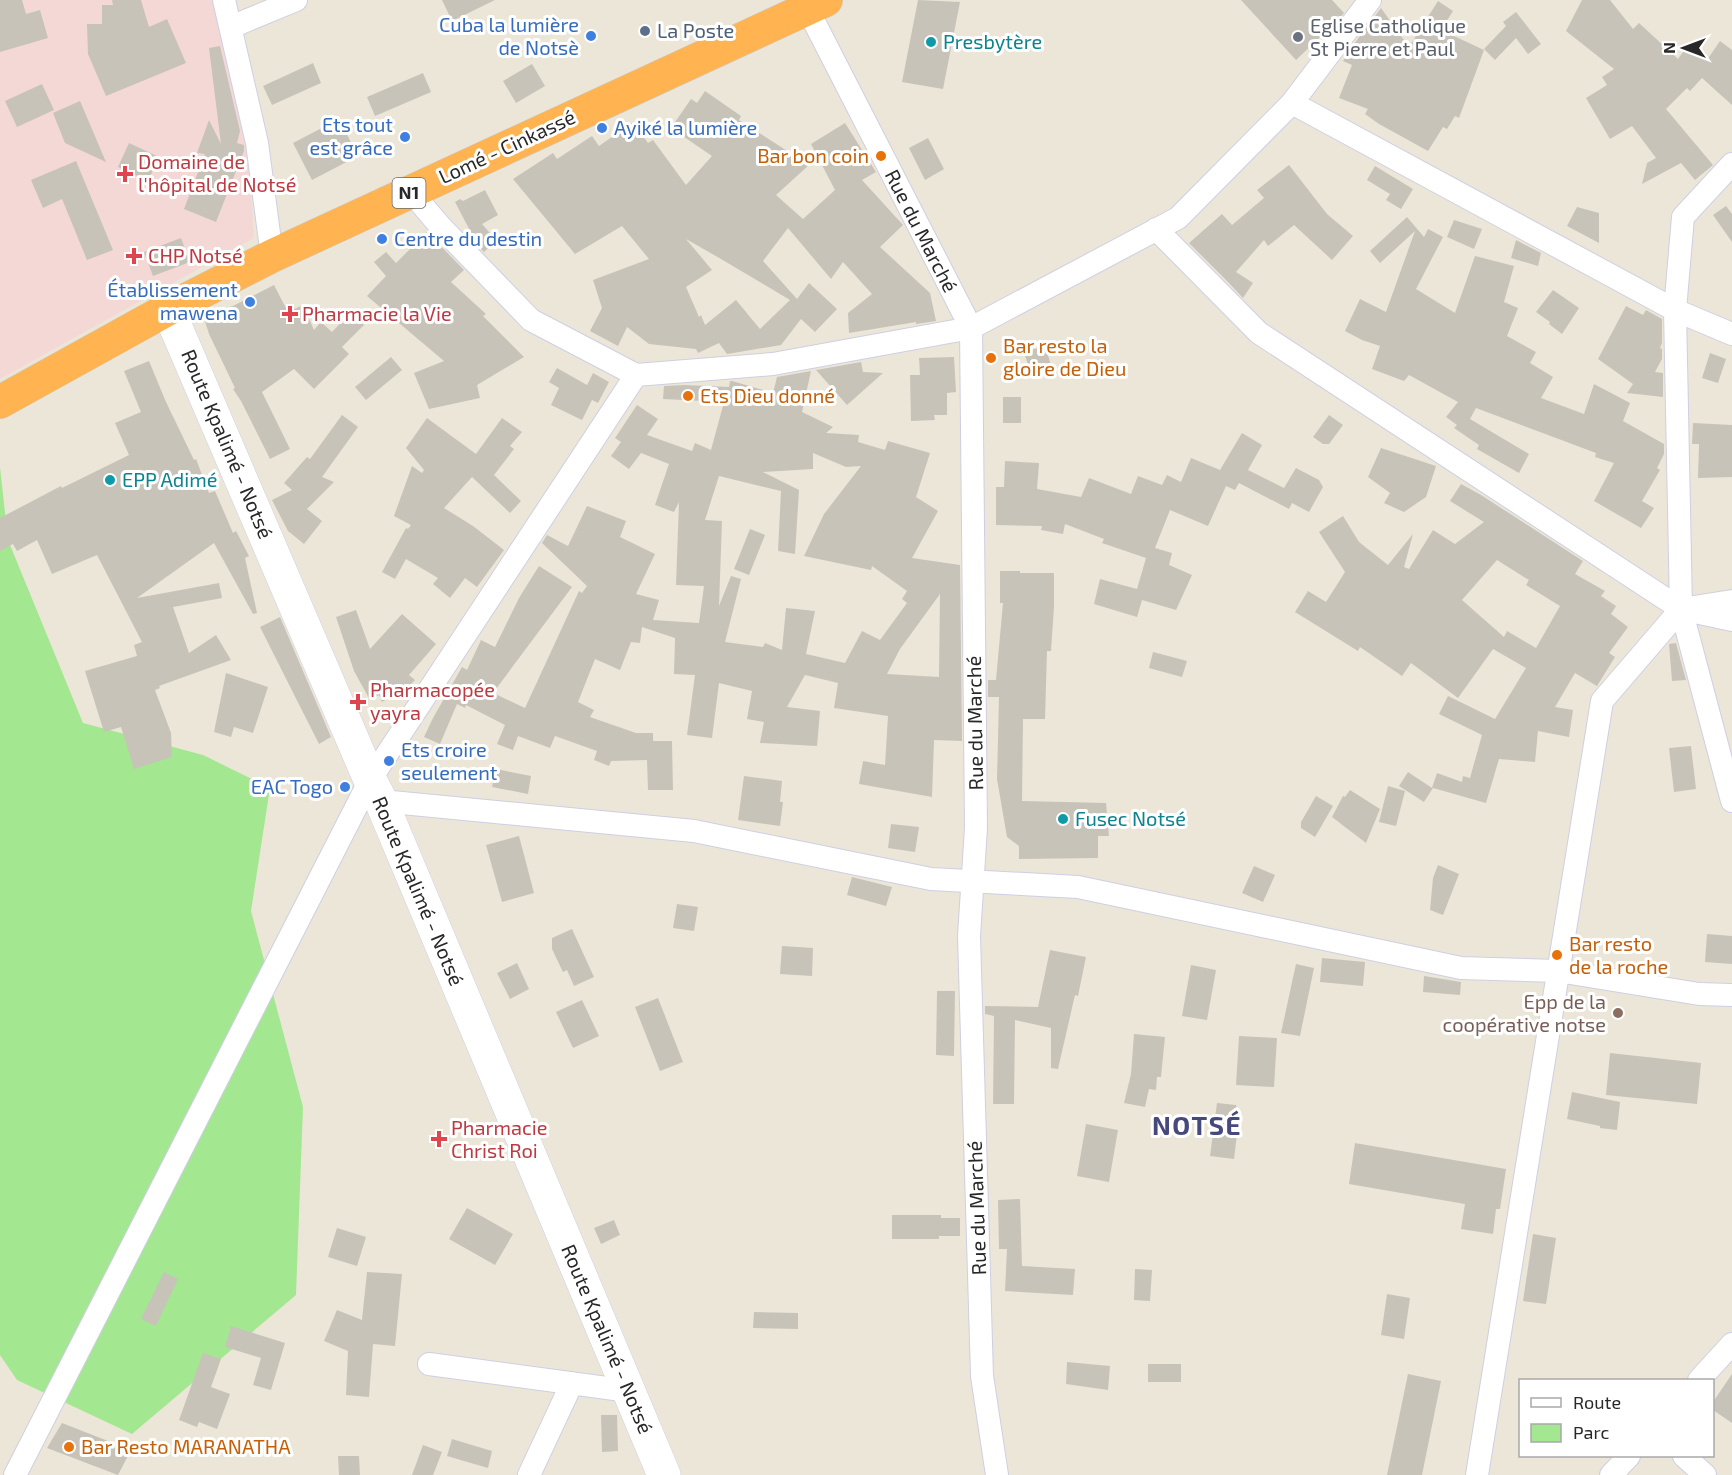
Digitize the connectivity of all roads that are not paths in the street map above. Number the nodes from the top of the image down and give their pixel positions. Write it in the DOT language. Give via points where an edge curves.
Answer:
graph roads {
  1 [pos="224,0"];
  2 [pos="296,0"];
  3 [pos="1370,0"];
  4 [pos="816,4"];
  5 [pos="231,27"];
  6 [pos="1292,103"];
  7 [pos="1732,164"];
  8 [pos="411,192"];
  9 [pos="1156,229"];
  10 [pos="272,256"];
  11 [pos="168,309"];
  12 [pos="1675,310"];
  13 [pos="970,328"];
  14 [pos="1732,334"];
  15 [pos="636,375"];
  16 [pos="0,402"];
  17 [pos="1732,601"];
  18 [pos="1681,609"];
  19 [pos="1732,620"];
  20 [pos="375,790"];
  21 [pos="1732,801"];
  22 [pos="972,882"];
  23 [pos="1558,971"];
  24 [pos="1732,994"];
  25 [pos="1732,1344"];
  26 [pos="429,1365"];
  27 [pos="1700,1379"];
  28 [pos="572,1383"];
  29 [pos="629,1391"];
  30 [pos="1627,1457"];
  31 [pos="1686,1457"];
  32 [pos="15,1475"];
  33 [pos="529,1475"];
  34 [pos="664,1475"];
  35 [pos="997,1475"];
  36 [pos="1477,1475"];
  37 [pos="1611,1475"];
  38 [pos="1705,1475"];
  1 -- 5 [label="street"];
  2 -- 5 [label="street"];
  3 -- 6 [label="street"];
  4 -- 8 [label="highway, Lomé - Cinkassé / N1"];
  4 -- 13 [label="street, Rue du Marché"];
  5 -- 10 [label="street" via="257,143"];
  6 -- 9 [label="street" via="1178,218"];
  6 -- 12 [label="street"];
  7 -- 12 [label="street" via="1683,218"];
  8 -- 10 [label="highway, Lomé - Cinkassé / N1"];
  8 -- 15 [label="street" via="531,320"];
  9 -- 13 [label="street"];
  9 -- 18 [label="street" via="1259,333"];
  10 -- 11 [label="highway, Lomé - Cinkassé / N1"];
  11 -- 16 [label="highway, Lomé - Cinkassé / N1"];
  11 -- 20 [label="main road, Route Kpalimé - Notsé"];
  12 -- 14 [label="street"];
  12 -- 18 [label="street"];
  13 -- 15 [label="street" via="773,364"];
  13 -- 22 [label="street, Rue du Marché" via="976,828"];
  15 -- 20 [label="street"];
  17 -- 18 [label="street"];
  18 -- 19 [label="street"];
  18 -- 21 [label="street"];
  18 -- 23 [label="street" via="1602,701"];
  20 -- 22 [label="street" via="694,831 931,879"];
  20 -- 29 [label="main road, Route Kpalimé - Notsé"];
  20 -- 32 [label="street"];
  22 -- 23 [label="street" via="1078,887 1461,968"];
  22 -- 35 [label="street, Rue du Marché" via="969,936 982,1376"];
  23 -- 24 [label="street" via="1699,994"];
  23 -- 36 [label="street"];
  25 -- 27 [label="street"];
  26 -- 28 [label="street"];
  28 -- 29 [label="street"];
  28 -- 33 [label="street"];
  29 -- 34 [label="main road, Route Kpalimé - Notsé"];
  30 -- 37 [label="street"];
  31 -- 38 [label="street"];
}
